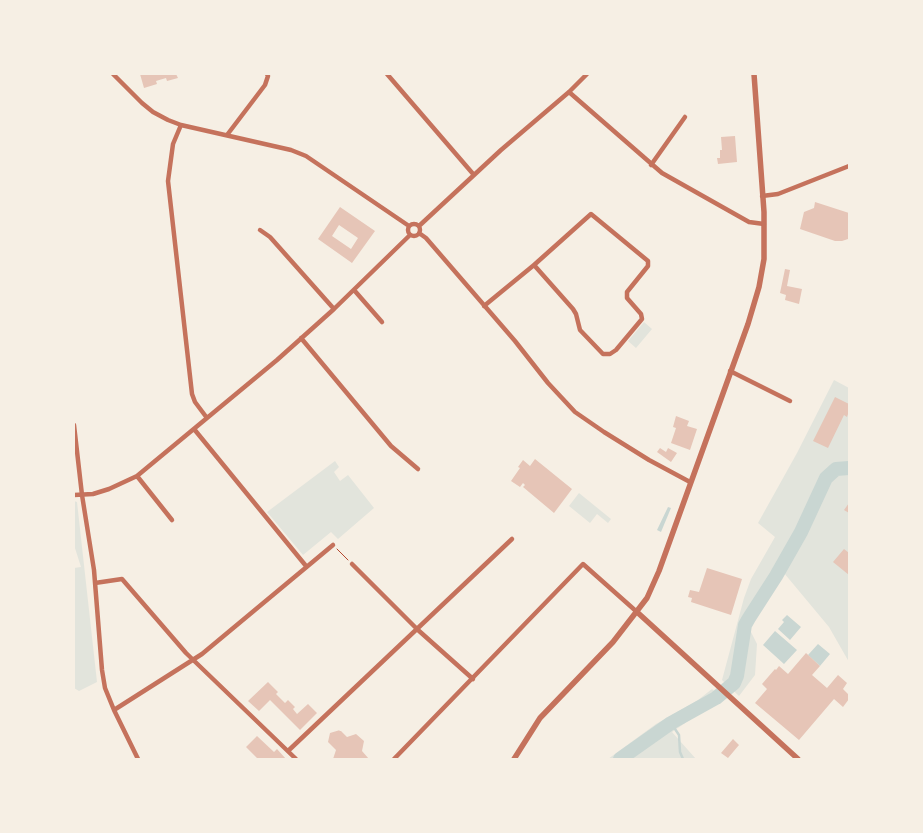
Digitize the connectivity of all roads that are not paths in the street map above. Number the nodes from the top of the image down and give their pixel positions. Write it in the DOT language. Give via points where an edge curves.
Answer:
graph roads {
  1 [pos="113,74"];
  2 [pos="267,74"];
  3 [pos="387,74"];
  4 [pos="587,74"];
  5 [pos="754,74"];
  6 [pos="569,92"];
  7 [pos="686,117"];
  8 [pos="182,125"];
  9 [pos="227,135"];
  10 [pos="651,165"];
  11 [pos="849,166"];
  12 [pos="474,175"];
  13 [pos="762,196"];
  14 [pos="764,224"];
  15 [pos="409,226"];
  16 [pos="419,226"];
  17 [pos="260,230"];
  18 [pos="419,233"];
  19 [pos="410,235"];
  20 [pos="534,265"];
  21 [pos="354,290"];
  22 [pos="484,306"];
  23 [pos="334,309"];
  24 [pos="382,322"];
  25 [pos="301,338"];
  26 [pos="730,371"];
  27 [pos="790,400"];
  28 [pos="207,418"];
  29 [pos="74,425"];
  30 [pos="194,429"];
  31 [pos="418,469"];
  32 [pos="137,476"];
  33 [pos="690,482"];
  34 [pos="74,495"];
  35 [pos="82,495"];
  36 [pos="172,520"];
  37 [pos="512,539"];
  38 [pos="333,545"];
  39 [pos="352,564"];
  40 [pos="306,566"];
  41 [pos="95,583"];
  42 [pos="637,612"];
  43 [pos="418,630"];
  44 [pos="192,660"];
  45 [pos="473,679"];
  46 [pos="114,710"];
  47 [pos="288,751"];
  48 [pos="138,759"];
  49 [pos="296,759"];
  50 [pos="394,759"];
  51 [pos="514,759"];
  52 [pos="798,759"];
  1 -- 8 [label="street" via="153,112"];
  2 -- 9 [label="street" via="265,85"];
  3 -- 12 [label="street"];
  4 -- 6 [label="street"];
  5 -- 13 [label="street"];
  6 -- 10 [label="street"];
  6 -- 12 [label="street"];
  7 -- 10 [label="street"];
  8 -- 9 [label="street"];
  8 -- 28 [label="street" via="172,144 168,181 192,394"];
  9 -- 15 [label="street" via="306,156"];
  10 -- 14 [label="street" via="749,222"];
  11 -- 13 [label="street" via="778,194"];
  12 -- 16 [label="street"];
  13 -- 14 [label="street"];
  14 -- 26 [label="street" via="764,259 759,287"];
  15 -- 16 [label="street"];
  15 -- 19 [label="street"];
  16 -- 18 [label="street"];
  17 -- 23 [label="street" via="270,237"];
  18 -- 19 [label="street"];
  18 -- 22 [label="street"];
  19 -- 21 [label="street"];
  20 -- 20 [label="street" via="573,309 580,330 603,354 616,350 642,319 627,298 627,292 648,266 648,261 591,214"];
  20 -- 22 [label="street"];
  21 -- 23 [label="street"];
  21 -- 24 [label="street"];
  22 -- 33 [label="street" via="575,412 649,460"];
  23 -- 25 [label="street"];
  25 -- 28 [label="street"];
  25 -- 31 [label="street" via="391,446"];
  26 -- 27 [label="street"];
  26 -- 33 [label="street"];
  28 -- 30 [label="street"];
  29 -- 35 [label="street"];
  30 -- 32 [label="street"];
  30 -- 40 [label="street"];
  32 -- 35 [label="street" via="109,489"];
  32 -- 36 [label="street"];
  33 -- 42 [label="street" via="659,571"];
  34 -- 35 [label="street"];
  35 -- 41 [label="street"];
  37 -- 43 [label="street"];
  38 -- 40 [label="street"];
  39 -- 43 [label="street"];
  40 -- 44 [label="street"];
  41 -- 44 [label="street" via="122,579"];
  41 -- 46 [label="street" via="102,670"];
  42 -- 45 [label="street" via="584,564"];
  42 -- 51 [label="street" via="613,642 540,718"];
  42 -- 52 [label="street"];
  43 -- 45 [label="street"];
  43 -- 47 [label="street"];
  44 -- 46 [label="street"];
  44 -- 47 [label="street"];
  45 -- 50 [label="street"];
  46 -- 48 [label="street"];
  47 -- 49 [label="street"];
}
